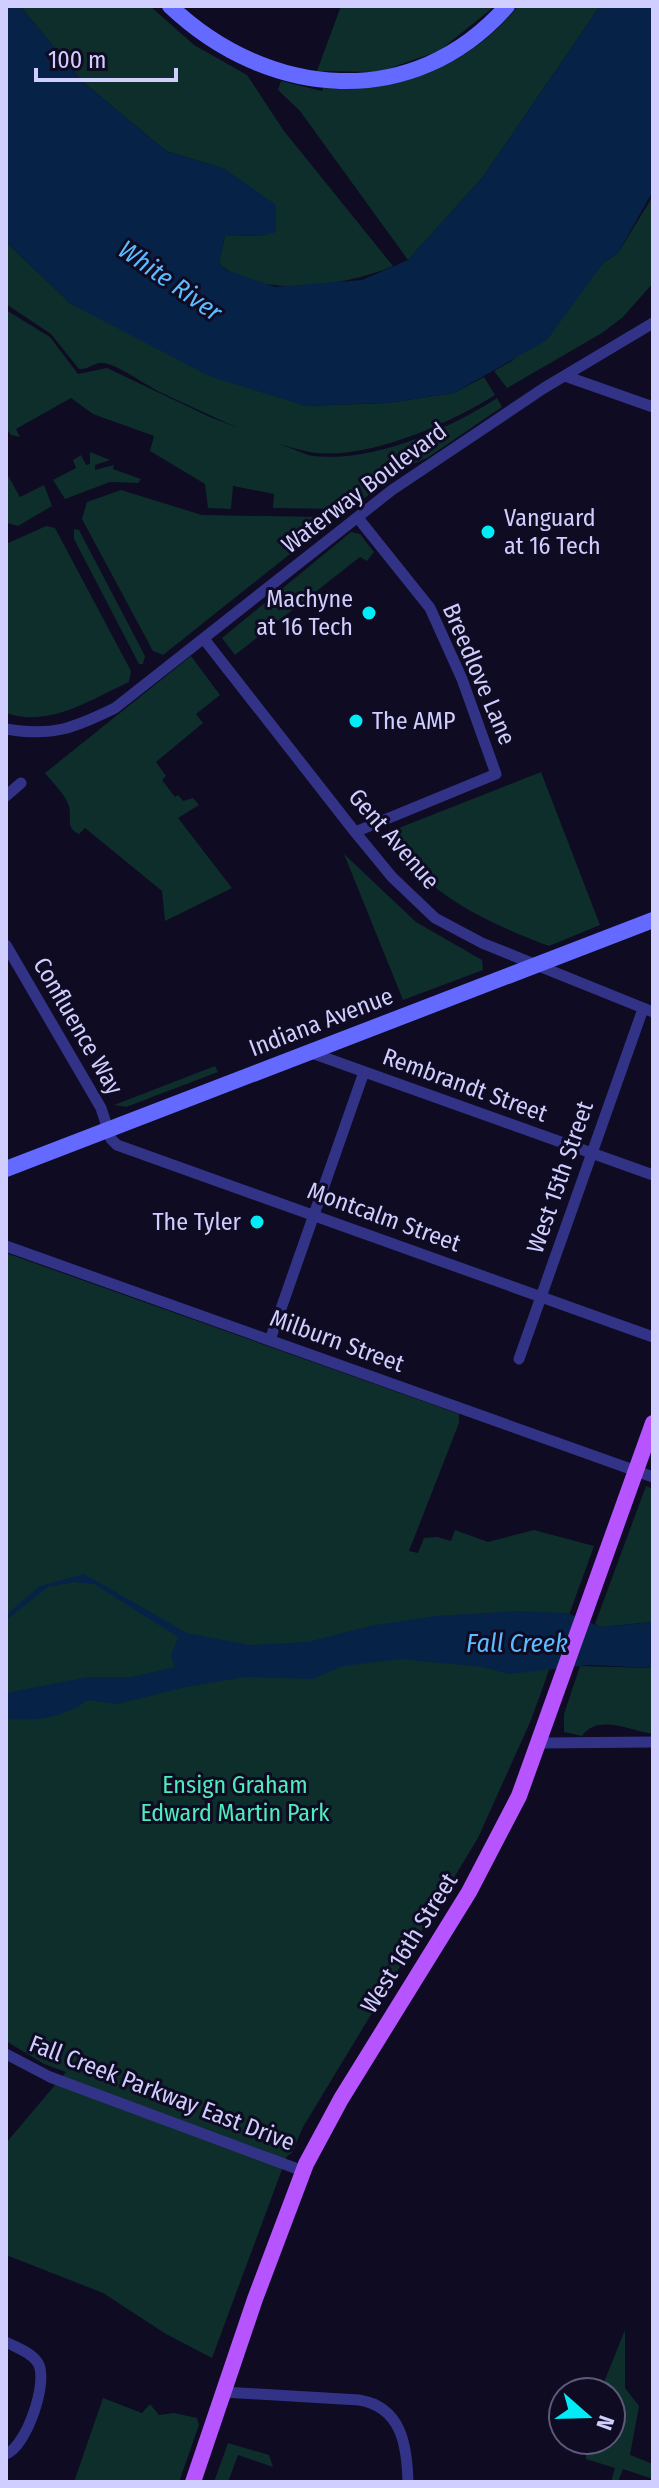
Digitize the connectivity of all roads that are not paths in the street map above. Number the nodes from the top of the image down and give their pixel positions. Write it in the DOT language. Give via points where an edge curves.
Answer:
graph roads {
  1 [pos="170,6"];
  2 [pos="507,6"];
  3 [pos="653,323"];
  4 [pos="565,376"];
  5 [pos="653,407"];
  6 [pos="358,518"];
  7 [pos="204,639"];
  8 [pos="6,729"];
  9 [pos="21,783"];
  10 [pos="6,796"];
  11 [pos="355,832"];
  12 [pos="653,920"];
  13 [pos="6,945"];
  14 [pos="535,965"];
  15 [pos="648,1010"];
  16 [pos="308,1052"];
  17 [pos="364,1072"];
  18 [pos="108,1130"];
  19 [pos="592,1153"];
  20 [pos="6,1169"];
  21 [pos="653,1175"];
  22 [pos="314,1216"];
  23 [pos="6,1246"];
  24 [pos="541,1297"];
  25 [pos="653,1337"];
  26 [pos="270,1340"];
  27 [pos="519,1359"];
  28 [pos="653,1423"];
  29 [pos="636,1471"];
  30 [pos="653,1477"];
  31 [pos="653,1742"];
  32 [pos="541,1743"];
  33 [pos="6,2054"];
  34 [pos="303,2171"];
  35 [pos="6,2342"];
  36 [pos="223,2392"];
  37 [pos="6,2454"];
  38 [pos="193,2482"];
  39 [pos="408,2482"];
  1 -- 2 [label="main road" via="202,34 247,61 300,77 349,82 391,77 441,59 474,39"];
  3 -- 4 [label="street, Waterway Boulevard"];
  4 -- 5 [label="street"];
  4 -- 6 [label="street, Waterway Boulevard" via="455,446"];
  6 -- 7 [label="street, Waterway Boulevard"];
  6 -- 11 [label="street, Breedlove Lane" via="430,608 496,774"];
  7 -- 8 [label="street, Waterway Boulevard" via="115,708 75,728 39,735"];
  7 -- 11 [label="street, Gent Avenue"];
  9 -- 10 [label="street"];
  11 -- 14 [label="street, Gent Avenue" via="435,918"];
  12 -- 14 [label="main road, Indiana Avenue"];
  13 -- 18 [label="street, Confluence Way" via="101,1108"];
  14 -- 15 [label="street, Gent Avenue"];
  14 -- 16 [label="main road, Indiana Avenue"];
  15 -- 19 [label="street, West 15th Street"];
  16 -- 17 [label="street, Rembrandt Street"];
  16 -- 18 [label="main road, Indiana Avenue"];
  17 -- 19 [label="street, Rembrandt Street"];
  17 -- 22 [label="street"];
  18 -- 20 [label="main road, Indiana Avenue"];
  18 -- 22 [label="street, Montcalm Street" via="117,1145"];
  19 -- 21 [label="street, Rembrandt Street"];
  19 -- 24 [label="street, West 15th Street"];
  22 -- 24 [label="street, Montcalm Street"];
  22 -- 26 [label="street"];
  23 -- 26 [label="street, Milburn Street"];
  24 -- 25 [label="street, Montcalm Street"];
  24 -- 27 [label="street, West 15th Street"];
  26 -- 29 [label="street, Milburn Street"];
  28 -- 29 [label="main road, West 16th Street"];
  29 -- 30 [label="street, Milburn Street"];
  29 -- 32 [label="main road, West 16th Street"];
  31 -- 32 [label="street"];
  32 -- 34 [label="main road, West 16th Street" via="475,1882 341,2099"];
  33 -- 34 [label="street, Fall Creek Parkway East Drive" via="50,2077"];
  34 -- 36 [label="main road, West 16th Street"];
  35 -- 37 [label="street" via="29,2353 39,2365 42,2385 21,2443"];
  36 -- 38 [label="main road, West 16th Street"];
  36 -- 39 [label="street" via="375,2405 392,2416 403,2434"];
}
